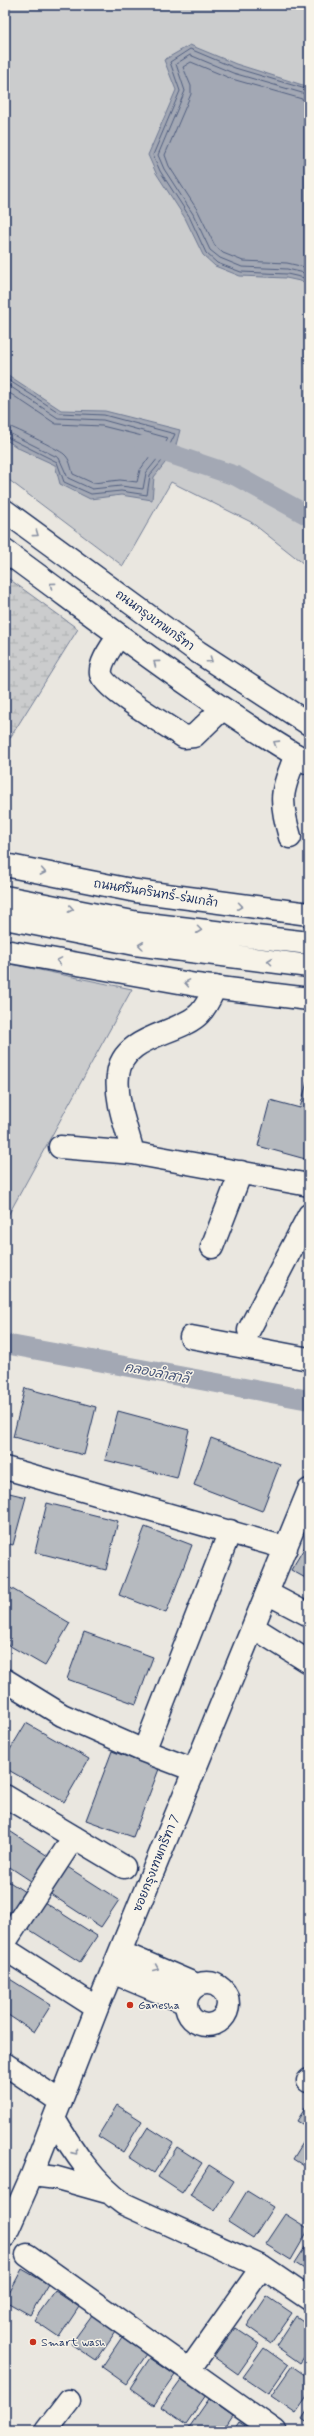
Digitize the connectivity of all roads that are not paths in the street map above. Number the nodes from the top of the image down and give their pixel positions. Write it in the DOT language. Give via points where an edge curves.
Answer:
graph roads {
  1 [pos="5,511"];
  2 [pos="5,551"];
  3 [pos="98,579"];
  4 [pos="80,606"];
  5 [pos="119,635"];
  6 [pos="222,709"];
  7 [pos="309,724"];
  8 [pos="302,759"];
  9 [pos="290,837"];
  10 [pos="5,865"];
  11 [pos="5,896"];
  12 [pos="309,914"];
  13 [pos="5,918"];
  14 [pos="309,943"];
  15 [pos="5,951"];
  16 [pos="309,966"];
  17 [pos="215,987"];
  18 [pos="309,998"];
  19 [pos="60,1147"];
  20 [pos="133,1153"];
  21 [pos="241,1172"];
  22 [pos="309,1185"];
  23 [pos="309,1215"];
  24 [pos="212,1248"];
  25 [pos="249,1330"];
  26 [pos="191,1337"];
  27 [pos="309,1359"];
  28 [pos="5,1468"];
  29 [pos="309,1490"];
  30 [pos="230,1531"];
  31 [pos="286,1548"];
  32 [pos="267,1593"];
  33 [pos="309,1615"];
  34 [pos="253,1627"];
  35 [pos="309,1662"];
  36 [pos="5,1680"];
  37 [pos="144,1751"];
  38 [pos="194,1770"];
  39 [pos="5,1796"];
  40 [pos="74,1837"];
  41 [pos="124,1866"];
  42 [pos="5,1942"];
  43 [pos="5,1949"];
  44 [pos="116,1962"];
  45 [pos="191,1994"];
  46 [pos="97,2008"];
  47 [pos="5,2064"];
  48 [pos="58,2110"];
  49 [pos="32,2175"];
  50 [pos="107,2192"];
  51 [pos="5,2236"];
  52 [pos="27,2255"];
  53 [pos="262,2267"];
  54 [pos="309,2299"];
  55 [pos="189,2370"];
  56 [pos="70,2401"];
  57 [pos="46,2431"];
  58 [pos="275,2431"];
  1 -- 3 [label="street, ถนนกรุงเทพกรีฑา, one-way"];
  4 -- 2 [label="street, one-way"];
  3 -- 4 [label="street"];
  3 -- 7 [label="street, ถนนกรุงเทพกรีฑา, one-way" via="252,689"];
  4 -- 5 [label="street"];
  6 -- 5 [label="street, one-way"];
  5 -- 6 [label="street" via="102,666 101,673 110,687 184,737 194,736"];
  8 -- 6 [label="street, one-way"];
  8 -- 9 [label="street" via="283,786 282,808"];
  10 -- 12 [label="street, ถนนศรีนครินทร์-ร่มเกล้า, one-way" via="136,891"];
  11 -- 14 [label="street, one-way" via="138,923"];
  16 -- 13 [label="street, one-way" via="135,944"];
  17 -- 15 [label="street, one-way"];
  17 -- 18 [label="street"];
  17 -- 20 [label="street" via="200,1014 190,1021 146,1039 124,1060 118,1074 120,1102"];
  19 -- 20 [label="street"];
  20 -- 21 [label="street"];
  21 -- 22 [label="street"];
  21 -- 24 [label="street"];
  23 -- 25 [label="street"];
  26 -- 27 [label="street"];
  28 -- 30 [label="street"];
  29 -- 31 [label="street, ซอยกรุงเทพกรีฑา 7"];
  30 -- 31 [label="street"];
  30 -- 37 [label="street"];
  31 -- 32 [label="street, ซอยกรุงเทพกรีฑา 7"];
  32 -- 33 [label="street"];
  32 -- 34 [label="street, ซอยกรุงเทพกรีฑา 7"];
  34 -- 35 [label="street"];
  34 -- 38 [label="street, ซอยกรุงเทพกรีฑา 7"];
  36 -- 37 [label="street" via="62,1715"];
  37 -- 38 [label="street"];
  38 -- 44 [label="street, ซอยกรุงเทพกรีฑา 7"];
  39 -- 40 [label="street"];
  40 -- 41 [label="street"];
  40 -- 42 [label="street"];
  43 -- 46 [label="street"];
  44 -- 45 [label="street"];
  44 -- 46 [label="street, ซอยกรุงเทพกรีฑา 7"];
  46 -- 48 [label="street, ซอยกรุงเทพกรีฑา 7"];
  47 -- 48 [label="street"];
  48 -- 49 [label="street, ซอยกรุงเทพกรีฑา 7"];
  48 -- 50 [label="street, one-way" via="71,2147"];
  49 -- 50 [label="street" via="57,2178"];
  49 -- 51 [label="street, ซอยกรุงเทพกรีฑา 7"];
  50 -- 53 [label="street" via="124,2204"];
  52 -- 55 [label="street"];
  53 -- 54 [label="street"];
  53 -- 55 [label="street"];
  55 -- 58 [label="street"];
  56 -- 57 [label="street"];
}
